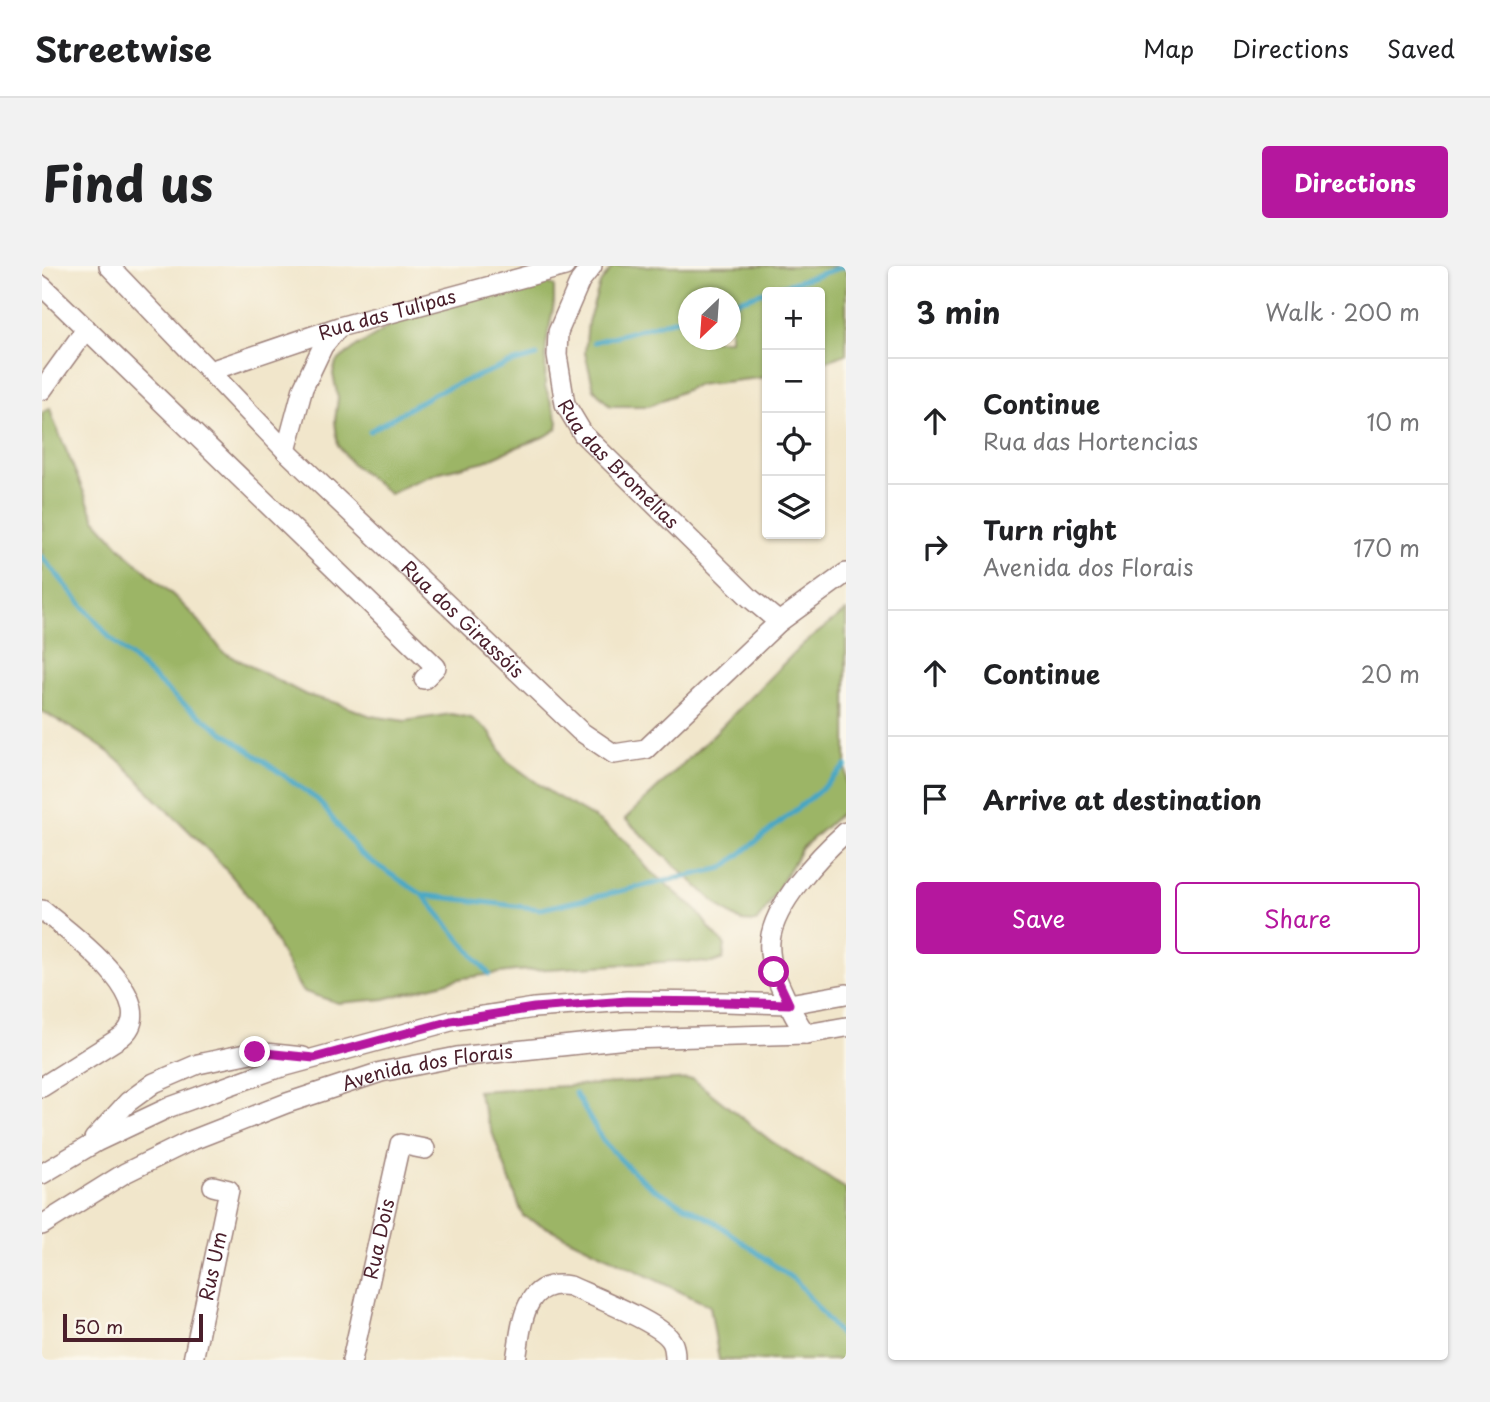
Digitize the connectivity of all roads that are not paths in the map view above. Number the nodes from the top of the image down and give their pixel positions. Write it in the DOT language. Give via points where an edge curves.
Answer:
graph roads {
  1 [pos="109,266"];
  2 [pos="565,266"];
  3 [pos="592,266"];
  4 [pos="42,286"];
  5 [pos="339,327"];
  6 [pos="86,329"];
  7 [pos="210,372"];
  8 [pos="42,390"];
  9 [pos="286,451"];
  10 [pos="846,573"];
  11 [pos="779,622"];
  12 [pos="424,679"];
  13 [pos="846,832"];
  14 [pos="42,910"];
  15 [pos="846,994"];
  16 [pos="789,1004"];
  17 [pos="846,1027"];
  18 [pos="806,1034"];
  19 [pos="314,1058"];
  20 [pos="42,1087"];
  21 [pos="85,1149"];
  22 [pos="425,1149"];
  23 [pos="42,1174"];
  24 [pos="213,1186"];
  25 [pos="42,1225"];
  26 [pos="193,1360"];
  27 [pos="352,1360"];
  28 [pos="516,1360"];
  29 [pos="676,1360"];
  1 -- 7 [label="street, Rua dos Girassóis"];
  2 -- 5 [label="street, Rua das Tulipas"];
  3 -- 11 [label="street, Rua das Bromélias" via="580,281 558,332 565,404 583,434"];
  4 -- 6 [label="street"];
  5 -- 7 [label="street, Rua das Tulipas"];
  5 -- 9 [label="street" via="323,346 303,388"];
  6 -- 8 [label="street"];
  6 -- 12 [label="street" via="436,667"];
  7 -- 9 [label="street, Rua dos Girassóis"];
  9 -- 11 [label="street, Rua dos Girassóis" via="580,731 614,754 646,749"];
  10 -- 11 [label="street, Rua dos Girassóis"];
  13 -- 16 [label="street" via="797,883 775,922 770,942 774,972"];
  14 -- 20 [label="street" via="120,981 133,1007 131,1028 121,1037"];
  15 -- 16 [label="street, Avenida dos Florais"];
  16 -- 18 [label="street"];
  16 -- 19 [label="street, Avenida dos Florais" via="627,1001 534,1008 451,1021"];
  17 -- 18 [label="street, Avenida dos Florais"];
  18 -- 25 [label="street, Avenida dos Florais" via="626,1039 457,1057 381,1072 190,1141 125,1173"];
  19 -- 21 [label="street, Avenida dos Florais" via="170,1107"];
  19 -- 21 [label="street" via="255,1052 198,1064 155,1083 128,1102"];
  21 -- 23 [label="street, Avenida dos Florais"];
  22 -- 27 [label="street, Rua Dois" via="400,1144"];
  24 -- 26 [label="street, Rus Um" via="229,1189"];
  28 -- 29 [label="street" via="531,1298 555,1284 570,1286 656,1326 669,1337"];
}
